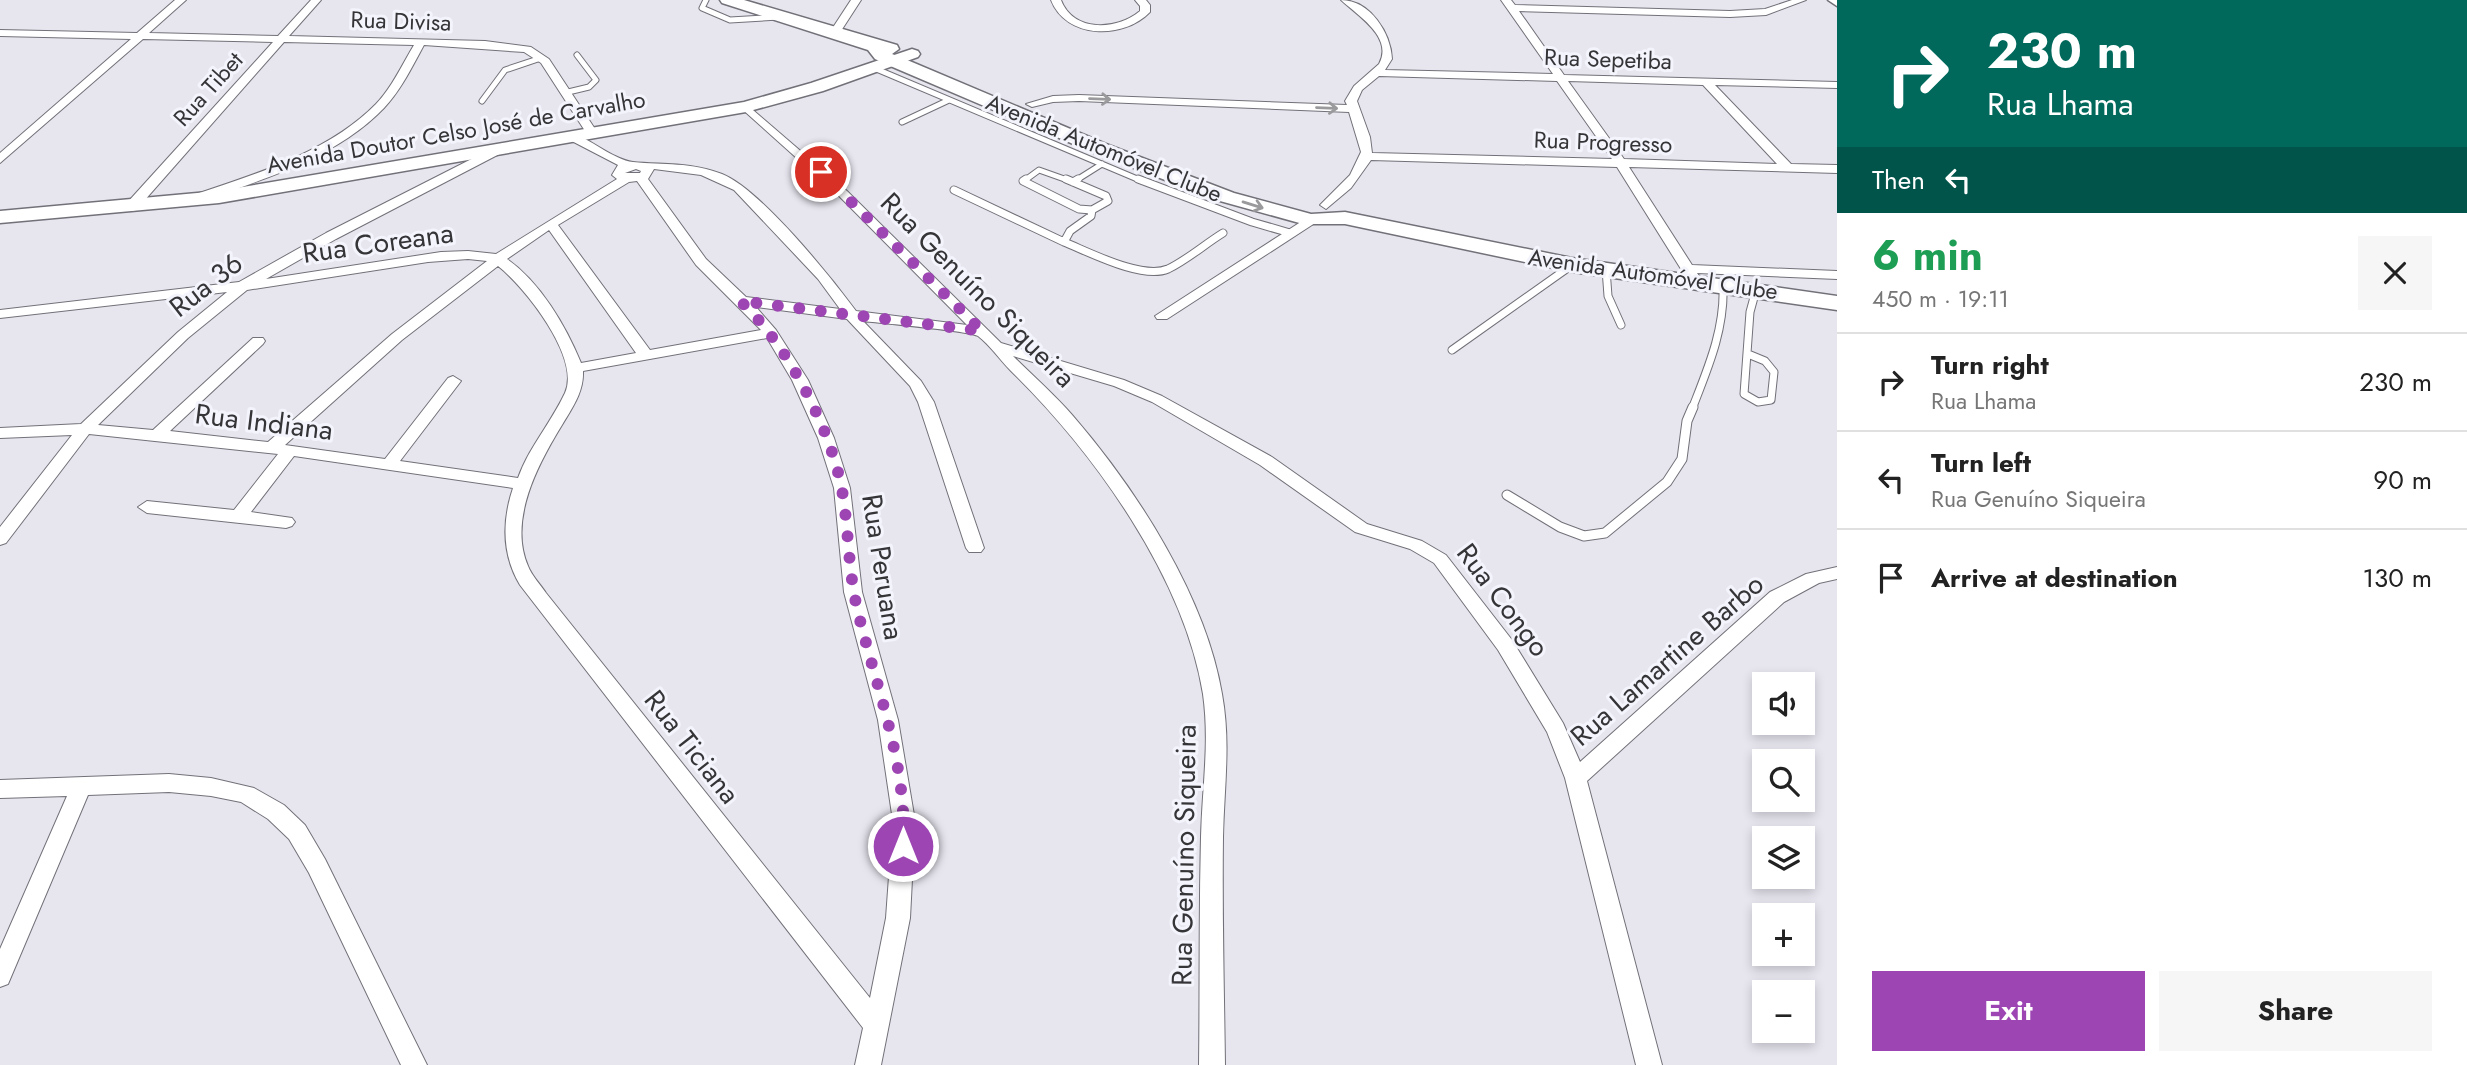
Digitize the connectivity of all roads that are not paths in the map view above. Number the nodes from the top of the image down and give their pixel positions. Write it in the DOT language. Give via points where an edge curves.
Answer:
graph roads {
  1 [pos="181,0"];
  2 [pos="316,0"];
  3 [pos="706,0"];
  4 [pos="728,0"];
  5 [pos="856,0"];
  6 [pos="1056,0"];
  7 [pos="1139,0"];
  8 [pos="1346,0"];
  9 [pos="1801,0"];
  10 [pos="1507,3"];
  11 [pos="782,16"];
  12 [pos="835,32"];
  13 [pos="0,33"];
  14 [pos="144,34"];
  15 [pos="281,39"];
  16 [pos="421,42"];
  17 [pos="462,44"];
  18 [pos="874,46"];
  19 [pos="912,54"];
  20 [pos="577,55"];
  21 [pos="541,58"];
  22 [pos="894,61"];
  23 [pos="408,65"];
  24 [pos="874,68"];
  25 [pos="1378,74"];
  26 [pos="1563,79"];
  27 [pos="1707,83"];
  28 [pos="1837,85"];
  29 [pos="565,93"];
  30 [pos="482,100"];
  31 [pos="949,100"];
  32 [pos="1032,104"];
  33 [pos="1000,106"];
  34 [pos="746,107"];
  35 [pos="1353,109"];
  36 [pos="902,122"];
  37 [pos="591,132"];
  38 [pos="570,136"];
  39 [pos="503,147"];
  40 [pos="1130,153"];
  41 [pos="1367,156"];
  42 [pos="0,159"];
  43 [pos="1102,164"];
  44 [pos="1621,164"];
  45 [pos="1787,167"];
  46 [pos="1837,169"];
  47 [pos="635,172"];
  48 [pos="1073,182"];
  49 [pos="954,190"];
  50 [pos="187,201"];
  51 [pos="1326,205"];
  52 [pos="131,207"];
  53 [pos="1091,210"];
  54 [pos="0,217"];
  55 [pos="1345,218"];
  56 [pos="1310,220"];
  57 [pos="552,225"];
  58 [pos="1223,233"];
  59 [pos="1290,233"];
  60 [pos="1064,242"];
  61 [pos="497,259"];
  62 [pos="1573,265"];
  63 [pos="1606,269"];
  64 [pos="1692,275"];
  65 [pos="1837,275"];
  66 [pos="1723,285"];
  67 [pos="243,286"];
  68 [pos="1757,289"];
  69 [pos="740,301"];
  70 [pos="1837,303"];
  71 [pos="0,314"];
  72 [pos="850,314"];
  73 [pos="1162,316"];
  74 [pos="1621,324"];
  75 [pos="771,333"];
  76 [pos="989,338"];
  77 [pos="258,341"];
  78 [pos="1452,350"];
  79 [pos="1748,354"];
  80 [pos="647,357"];
  81 [pos="576,368"];
  82 [pos="453,381"];
  83 [pos="85,429"];
  84 [pos="0,433"];
  85 [pos="157,435"];
  86 [pos="281,449"];
  87 [pos="388,466"];
  88 [pos="521,484"];
  89 [pos="1507,495"];
  90 [pos="147,507"];
  91 [pos="240,515"];
  92 [pos="286,522"];
  93 [pos="0,539"];
  94 [pos="975,548"];
  95 [pos="1837,573"];
  96 [pos="1576,778"];
  97 [pos="82,785"];
  98 [pos="0,789"];
  99 [pos="0,976"];
  100 [pos="876,1025"];
  101 [pos="414,1065"];
  102 [pos="868,1065"];
  103 [pos="1212,1065"];
  104 [pos="1649,1065"];
  1 -- 14 [label="street"];
  2 -- 15 [label="street, Rua Tibet"];
  3 -- 11 [label="lane" via="702,8 731,21"];
  4 -- 11 [label="main road, Avenida Automóvel Clube"];
  5 -- 12 [label="street"];
  6 -- 7 [label="street" via="1057,8 1071,22 1101,28 1139,19 1145,12"];
  8 -- 25 [label="street" via="1371,20 1385,40 1387,59"];
  9 -- 10 [label="street" via="1766,12 1730,14"];
  10 -- 26 [label="street"];
  11 -- 12 [label="main road, Avenida Automóvel Clube"];
  12 -- 18 [label="main road, Avenida Automóvel Clube"];
  13 -- 14 [label="street, Rua Divisa"];
  14 -- 15 [label="street, Rua Divisa"];
  14 -- 42 [label="street"];
  15 -- 16 [label="street, Rua Divisa"];
  15 -- 52 [label="street, Rua Tibet"];
  16 -- 17 [label="street, Rua Divisa"];
  16 -- 23 [label="street"];
  17 -- 21 [label="street, Rua Divisa" via="527,50"];
  17 -- 23 [label="street"];
  18 -- 19 [label="main road, Avenida Automóvel Clube"];
  18 -- 22 [label="main road, Avenida Automóvel Clube"];
  19 -- 22 [label="street, Avenida Doutor Celso José de Carvalho"];
  19 -- 32 [label="main road, Avenida Automóvel Clube"];
  20 -- 29 [label="lane" via="596,82"];
  21 -- 29 [label="street"];
  21 -- 30 [label="lane" via="499,72"];
  22 -- 24 [label="street, Avenida Doutor Celso José de Carvalho"];
  22 -- 33 [label="main road, Avenida Automóvel Clube"];
  23 -- 50 [label="street" via="385,101 360,124 314,152"];
  24 -- 31 [label="lane"];
  24 -- 34 [label="street, Avenida Doutor Celso José de Carvalho"];
  25 -- 26 [label="street, Rua Sepetiba"];
  25 -- 35 [label="street" via="1358,86"];
  26 -- 27 [label="street, Rua Sepetiba"];
  26 -- 44 [label="street"];
  27 -- 28 [label="street, Rua Sepetiba"];
  27 -- 45 [label="street"];
  29 -- 37 [label="street"];
  31 -- 36 [label="lane"];
  31 -- 43 [label="lane"];
  32 -- 33 [label="main road"];
  32 -- 35 [label="street, one-way" via="1079,98"];
  32 -- 40 [label="main road, Avenida Automóvel Clube"];
  33 -- 40 [label="main road, Avenida Automóvel Clube"];
  34 -- 37 [label="street, Avenida Doutor Celso José de Carvalho"];
  34 -- 76 [label="street, Rua Genuíno Siqueira" via="805,157"];
  35 -- 41 [label="street"];
  37 -- 38 [label="street, Avenida Doutor Celso José de Carvalho"];
  38 -- 39 [label="street, Avenida Doutor Celso José de Carvalho"];
  38 -- 47 [label="street, Rua Peruana"];
  39 -- 50 [label="street, Avenida Doutor Celso José de Carvalho"];
  39 -- 67 [label="street, Rua 36"];
  40 -- 51 [label="main road, Avenida Automóvel Clube"];
  40 -- 56 [label="main road, Avenida Automóvel Clube, one-way" via="1227,197"];
  41 -- 44 [label="street, Rua Progresso"];
  41 -- 51 [label="street"];
  43 -- 48 [label="lane"];
  43 -- 59 [label="lane" via="1219,211"];
  44 -- 45 [label="street, Rua Progresso"];
  44 -- 64 [label="street"];
  45 -- 46 [label="street, Rua Progresso"];
  47 -- 57 [label="street"];
  47 -- 69 [label="street, Rua Peruana" via="701,262"];
  47 -- 72 [label="street" via="700,171 738,187 823,276"];
  48 -- 53 [label="lane" via="1108,199"];
  48 -- 53 [label="lane" via="1044,170 1023,181 1079,209"];
  49 -- 60 [label="lane"];
  50 -- 52 [label="street, Avenida Doutor Celso José de Carvalho"];
  51 -- 55 [label="main road, Avenida Automóvel Clube"];
  52 -- 54 [label="street, Avenida Doutor Celso José de Carvalho"];
  53 -- 60 [label="lane" via="1091,216 1070,231"];
  55 -- 56 [label="main road, Avenida Automóvel Clube"];
  55 -- 62 [label="main road, Avenida Automóvel Clube"];
  56 -- 59 [label="street"];
  57 -- 61 [label="street"];
  57 -- 80 [label="street"];
  58 -- 60 [label="lane" via="1167,269 1154,272"];
  59 -- 73 [label="street"];
  61 -- 67 [label="street, Rua Coreana" via="436,257"];
  61 -- 81 [label="street" via="531,294"];
  61 -- 86 [label="street" via="376,356"];
  62 -- 63 [label="main road, Avenida Automóvel Clube"];
  62 -- 78 [label="lane"];
  63 -- 64 [label="main road, Avenida Automóvel Clube"];
  63 -- 74 [label="lane" via="1608,296"];
  64 -- 65 [label="street"];
  64 -- 66 [label="main road, Avenida Automóvel Clube"];
  66 -- 68 [label="main road, Avenida Automóvel Clube"];
  66 -- 89 [label="lane" via="1724,309 1712,359 1687,421 1682,459 1667,482 1605,533 1584,536"];
  67 -- 71 [label="street, Rua Coreana"];
  67 -- 83 [label="street, Rua 36" via="183,335"];
  68 -- 70 [label="main road, Avenida Automóvel Clube"];
  68 -- 79 [label="lane" via="1750,312"];
  69 -- 72 [label="street, Rua Congo"];
  69 -- 75 [label="street, Rua Peruana"];
  72 -- 76 [label="street, Rua Congo"];
  72 -- 94 [label="street" via="916,384 926,402"];
  75 -- 80 [label="street"];
  75 -- 100 [label="street, Rua Peruana" via="800,380 842,488 853,592 888,720 904,821 898,918"];
  76 -- 96 [label="street, Rua Congo" via="1157,399 1266,461 1362,528 1430,551 1505,645 1556,729"];
  76 -- 103 [label="street, Rua Genuíno Siqueira" via="1067,418 1110,473 1192,624 1207,668 1216,726 1217,779 1212,832"];
  77 -- 85 [label="street"];
  79 -- 79 [label="lane" via="1744,394 1766,402 1773,396 1774,372 1765,361"];
  80 -- 81 [label="street"];
  81 -- 88 [label="street" via="573,392"];
  82 -- 87 [label="street"];
  83 -- 84 [label="street, Rua Indiana"];
  83 -- 85 [label="street, Rua Indiana"];
  83 -- 93 [label="street, Rua 36"];
  85 -- 86 [label="street, Rua Indiana"];
  86 -- 87 [label="street, Rua Indiana"];
  86 -- 91 [label="street"];
  87 -- 88 [label="street, Rua Indiana"];
  88 -- 100 [label="street, Rua Ticiana" via="513,522 517,563 539,598"];
  90 -- 91 [label="street"];
  91 -- 92 [label="street"];
  95 -- 96 [label="street, Rua Lamartine Barbo" via="1812,578 1776,597"];
  96 -- 104 [label="street, Rua Congo"];
  97 -- 98 [label="street"];
  97 -- 99 [label="street"];
  97 -- 101 [label="street" via="211,787 246,794 276,812 297,832 317,866"];
  100 -- 102 [label="street, Rua Peruana"];
}
